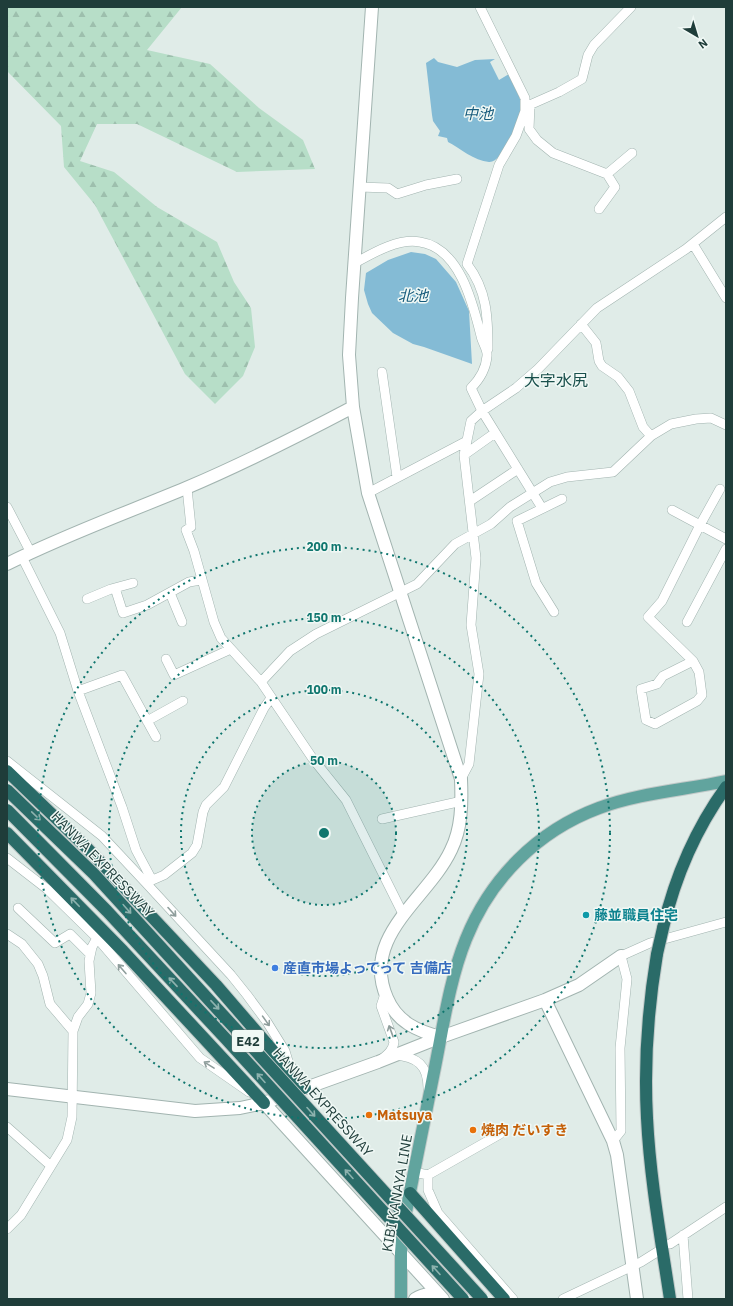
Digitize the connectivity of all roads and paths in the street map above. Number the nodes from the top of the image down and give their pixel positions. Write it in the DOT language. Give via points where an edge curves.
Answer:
graph roads {
  1 [pos="372,7"];
  2 [pos="480,7"];
  3 [pos="631,7"];
  4 [pos="528,106"];
  5 [pos="632,153"];
  6 [pos="607,174"];
  7 [pos="457,179"];
  8 [pos="359,187"];
  9 [pos="599,209"];
  10 [pos="726,217"];
  11 [pos="693,244"];
  12 [pos="355,263"];
  13 [pos="726,298"];
  14 [pos="581,324"];
  15 [pos="488,355"];
  16 [pos="382,372"];
  17 [pos="353,407"];
  18 [pos="482,411"];
  19 [pos="726,426"];
  20 [pos="496,433"];
  21 [pos="651,436"];
  22 [pos="465,442"];
  23 [pos="464,455"];
  24 [pos="518,469"];
  25 [pos="397,477"];
  26 [pos="187,488"];
  27 [pos="720,489"];
  28 [pos="533,492"];
  29 [pos="368,493"];
  30 [pos="562,499"];
  31 [pos="470,501"];
  32 [pos="7,507"];
  33 [pos="542,508"];
  34 [pos="672,510"];
  35 [pos="700,525"];
  36 [pos="474,533"];
  37 [pos="726,539"];
  38 [pos="726,549"];
  39 [pos="26,555"];
  40 [pos="7,564"];
  41 [pos="201,580"];
  42 [pos="133,583"];
  43 [pos="115,588"];
  44 [pos="400,592"];
  45 [pos="170,593"];
  46 [pos="87,599"];
  47 [pos="554,612"];
  48 [pos="182,622"];
  49 [pos="687,622"];
  50 [pos="231,649"];
  51 [pos="166,659"];
  52 [pos="694,661"];
  53 [pos="261,682"];
  54 [pos="78,691"];
  55 [pos="271,698"];
  56 [pos="183,701"];
  57 [pos="147,720"];
  58 [pos="156,737"];
  59 [pos="7,762"];
  60 [pos="7,771"];
  61 [pos="461,779"];
  62 [pos="726,781"];
  63 [pos="726,787"];
  64 [pos="7,790"];
  65 [pos="462,801"];
  66 [pos="7,810"];
  67 [pos="382,819"];
  68 [pos="7,833"];
  69 [pos="7,858"];
  70 [pos="149,881"];
  71 [pos="18,908"];
  72 [pos="403,914"];
  73 [pos="726,922"];
  74 [pos="7,934"];
  75 [pos="97,938"];
  76 [pos="90,954"];
  77 [pos="622,956"];
  78 [pos="386,994"];
  79 [pos="545,1000"];
  80 [pos="74,1031"];
  81 [pos="441,1037"];
  82 [pos="394,1055"];
  83 [pos="378,1062"];
  84 [pos="306,1088"];
  85 [pos="7,1089"];
  86 [pos="73,1097"];
  87 [pos="264,1103"];
  88 [pos="428,1103"];
  89 [pos="7,1127"];
  90 [pos="500,1134"];
  91 [pos="613,1141"];
  92 [pos="51,1166"];
  93 [pos="414,1172"];
  94 [pos="428,1175"];
  95 [pos="410,1193"];
  96 [pos="726,1207"];
  97 [pos="7,1229"];
  98 [pos="683,1235"];
  99 [pos="670,1244"];
  100 [pos="657,1252"];
  101 [pos="401,1253"];
  102 [pos="634,1266"];
  103 [pos="401,1299"];
  104 [pos="415,1299"];
  105 [pos="442,1299"];
  106 [pos="463,1299"];
  107 [pos="482,1299"];
  108 [pos="504,1299"];
  109 [pos="513,1299"];
  110 [pos="563,1299"];
  111 [pos="637,1299"];
  112 [pos="670,1299"];
  113 [pos="688,1299"];
  1 -- 8 [label="street"];
  2 -- 4 [label="street"];
  3 -- 4 [label="street" via="594,45 588,55 582,79"];
  4 -- 6 [label="street" via="530,129 537,140 553,153"];
  4 -- 15 [label="street" via="516,136 499,165 467,264 476,276 482,292 488,321"];
  5 -- 6 [label="street"];
  6 -- 9 [label="street" via="615,187"];
  7 -- 8 [label="street" via="397,194 388,188"];
  8 -- 12 [label="street"];
  10 -- 11 [label="street"];
  11 -- 13 [label="street"];
  11 -- 14 [label="street" via="597,308"];
  12 -- 15 [label="street" via="391,246 410,241 434,247 450,260 466,282"];
  12 -- 17 [label="street" via="349,355"];
  14 -- 18 [label="street" via="538,369"];
  14 -- 21 [label="street" via="596,343 599,362 629,390 643,427"];
  15 -- 18 [label="street" via="478,381 471,388"];
  16 -- 25 [label="street"];
  17 -- 26 [label="street" via="280,446"];
  17 -- 29 [label="street"];
  18 -- 20 [label="street"];
  18 -- 22 [label="street" via="472,421"];
  19 -- 21 [label="street" via="711,418 696,419 671,424"];
  20 -- 23 [label="street"];
  20 -- 24 [label="street"];
  21 -- 28 [label="street" via="613,472 567,477 550,482"];
  22 -- 23 [label="street"];
  22 -- 25 [label="street"];
  23 -- 31 [label="street"];
  24 -- 28 [label="street"];
  24 -- 31 [label="street"];
  25 -- 29 [label="street"];
  26 -- 39 [label="street"];
  26 -- 41 [label="street" via="190,527 186,530"];
  27 -- 35 [label="street"];
  28 -- 33 [label="street"];
  28 -- 36 [label="street" via="510,506 491,524"];
  29 -- 44 [label="street"];
  30 -- 33 [label="street"];
  31 -- 36 [label="street"];
  32 -- 39 [label="street"];
  33 -- 47 [label="street" via="516,521 536,583"];
  34 -- 35 [label="street"];
  35 -- 37 [label="street"];
  35 -- 52 [label="street" via="662,601 648,617"];
  36 -- 44 [label="street" via="455,544 422,580"];
  36 -- 61 [label="street" via="476,558 471,625 479,674 468,764"];
  38 -- 49 [label="street"];
  39 -- 40 [label="street"];
  39 -- 54 [label="street" via="60,633"];
  41 -- 45 [label="street" via="189,582"];
  41 -- 50 [label="street" via="214,622 221,638"];
  42 -- 43 [label="street"];
  43 -- 45 [label="street" via="123,613 147,605"];
  43 -- 46 [label="street"];
  44 -- 53 [label="street" via="316,634 284,657"];
  44 -- 61 [label="street"];
  45 -- 48 [label="street"];
  50 -- 51 [label="street" via="174,675"];
  50 -- 53 [label="street"];
  52 -- 52 [label="street" via="699,672 702,695 697,701 655,724 646,720 641,689 657,684 663,676"];
  53 -- 55 [label="street"];
  54 -- 57 [label="street" via="122,675"];
  54 -- 70 [label="street"];
  55 -- 70 [label="street" via="224,787 206,805 198,844 192,853 164,875"];
  55 -- 72 [label="street" via="313,759 346,800"];
  56 -- 57 [label="street"];
  57 -- 58 [label="street"];
  59 -- 70 [label="street" via="102,836"];
  60 -- 84 [label="highway" via="88,849 216,985"];
  61 -- 65 [label="street"];
  62 -- 81 [label="main road, KIBI KANAYA LINE" via="638,797 598,808 550,833 519,858 489,895 472,925 455,974"];
  63 -- 112 [label="highway, bridge" via="708,814 671,894 657,954 648,1021 647,1117 653,1185"];
  64 -- 107 [label="highway, HANWA EXPRESSWAY / E42, one-way, bridge" via="109,890"];
  65 -- 67 [label="street"];
  65 -- 72 [label="street" via="458,828 450,852 432,881"];
  106 -- 66 [label="highway, HANWA EXPRESSWAY / E42, one-way, bridge" via="210,1021"];
  87 -- 68 [label="highway, one-way" via="123,951"];
  69 -- 75 [label="street" via="47,889"];
  70 -- 84 [label="street, one-way" via="251,1000 278,1039 288,1061"];
  71 -- 76 [label="street" via="55,943 70,934"];
  72 -- 78 [label="street" via="389,937 381,963"];
  73 -- 77 [label="street" via="650,943"];
  74 -- 80 [label="street" via="22,944 38,964 50,1004"];
  75 -- 76 [label="street"];
  87 -- 75 [label="street, one-way" via="200,1058"];
  76 -- 80 [label="street" via="91,993 88,1004 78,1017"];
  77 -- 79 [label="street" via="578,985"];
  77 -- 91 [label="street" via="627,979 620,1048 622,1131"];
  78 -- 81 [label="street" via="396,1013 405,1022"];
  83 -- 78 [label="street, one-way" via="389,1054 393,1047 393,1036 381,1006"];
  79 -- 81 [label="street"];
  79 -- 91 [label="street"];
  80 -- 86 [label="street"];
  81 -- 82 [label="street"];
  81 -- 88 [label="main road, KIBI KANAYA LINE"];
  82 -- 83 [label="street"];
  82 -- 88 [label="street" via="412,1058 423,1067 428,1081"];
  83 -- 84 [label="street"];
  84 -- 87 [label="street"];
  85 -- 86 [label="street"];
  86 -- 87 [label="street" via="195,1111 240,1108"];
  86 -- 92 [label="street" via="67,1140"];
  87 -- 101 [label="street"];
  88 -- 93 [label="main road, KIBI KANAYA LINE"];
  89 -- 92 [label="street"];
  90 -- 94 [label="street"];
  91 -- 102 [label="street" via="620,1170"];
  92 -- 97 [label="street" via="21,1215"];
  93 -- 94 [label="street"];
  93 -- 95 [label="main road, KIBI KANAYA LINE"];
  94 -- 109 [label="street" via="428,1190 438,1213"];
  95 -- 101 [label="main road, KIBI KANAYA LINE"];
  95 -- 108 [label="highway"];
  96 -- 98 [label="street"];
  98 -- 99 [label="street"];
  98 -- 113 [label="street"];
  100 -- 102 [label="street"];
  101 -- 103 [label="main road, KIBI KANAYA LINE"];
  101 -- 105 [label="street"];
  102 -- 110 [label="street"];
  102 -- 111 [label="street"];
  104 -- 105 [label="street" via="430,1294"];
}
